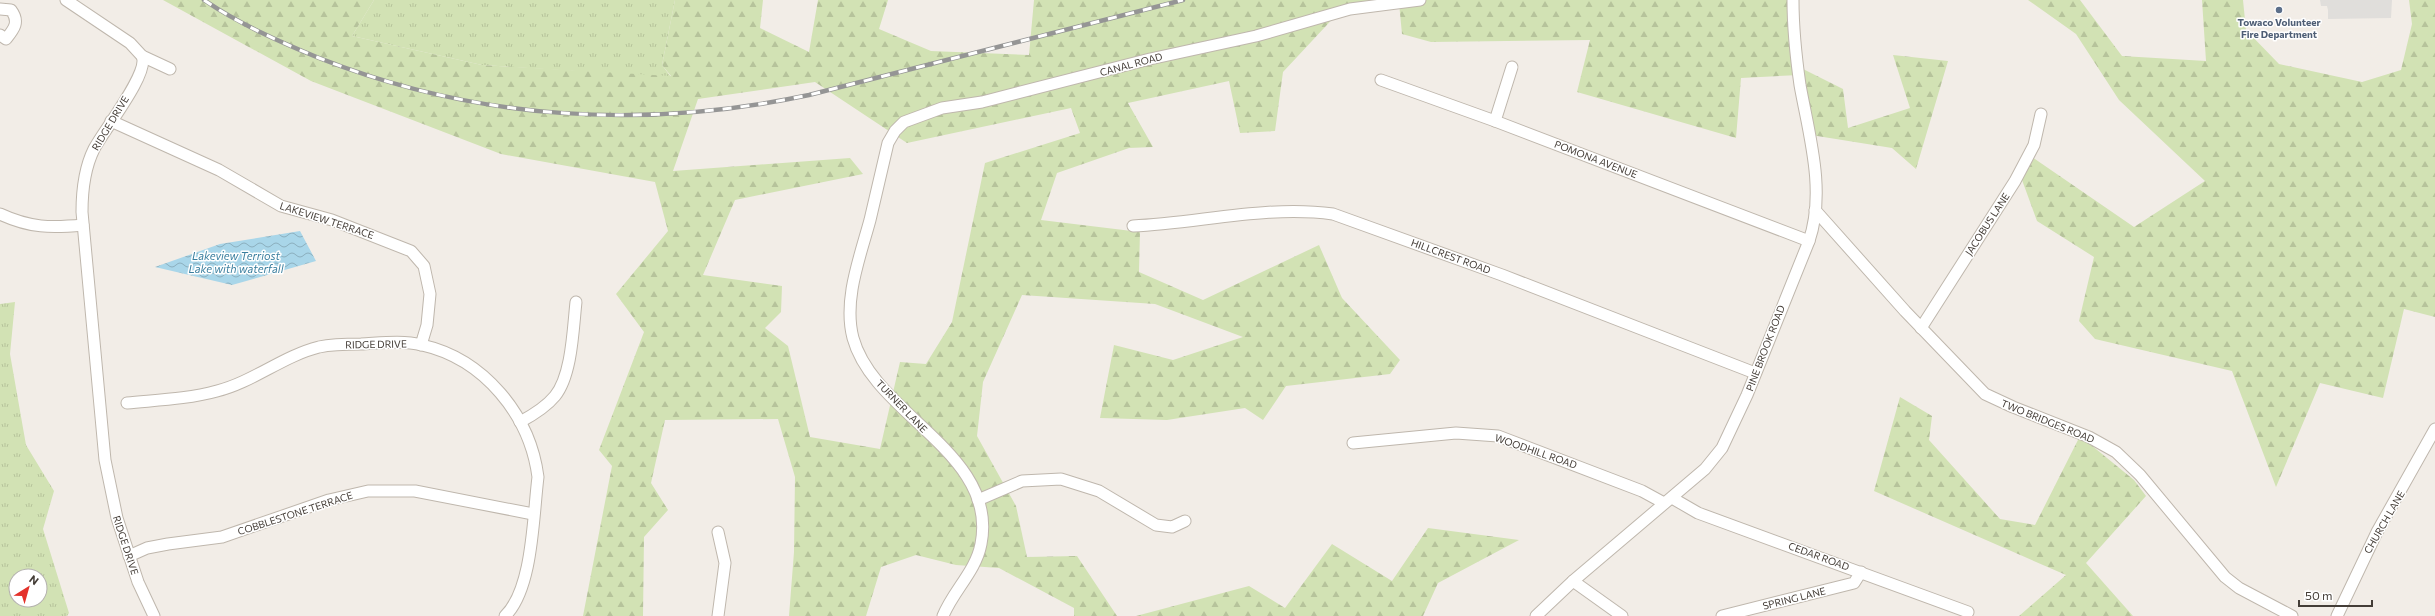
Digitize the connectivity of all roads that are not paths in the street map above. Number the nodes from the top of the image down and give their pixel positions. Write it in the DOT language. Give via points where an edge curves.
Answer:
graph roads {
  1 [pos="66,0"];
  2 [pos="1420,0"];
  3 [pos="1793,0"];
  4 [pos="0,9"];
  5 [pos="2,41"];
  6 [pos="142,56"];
  7 [pos="1512,67"];
  8 [pos="170,69"];
  9 [pos="1381,80"];
  10 [pos="2041,114"];
  11 [pos="1495,121"];
  12 [pos="111,122"];
  13 [pos="880,177"];
  14 [pos="1815,210"];
  15 [pos="0,214"];
  16 [pos="83,225"];
  17 [pos="1133,226"];
  18 [pos="1809,241"];
  19 [pos="576,302"];
  20 [pos="1921,328"];
  21 [pos="421,345"];
  22 [pos="1755,373"];
  23 [pos="127,403"];
  24 [pos="520,422"];
  25 [pos="2435,430"];
  26 [pos="1353,443"];
  27 [pos="978,500"];
  28 [pos="1668,501"];
  29 [pos="533,514"];
  30 [pos="1186,521"];
  31 [pos="718,532"];
  32 [pos="129,556"];
  33 [pos="1861,572"];
  34 [pos="1573,581"];
  35 [pos="1968,612"];
  36 [pos="154,616"];
  37 [pos="505,616"];
  38 [pos="718,616"];
  39 [pos="943,616"];
  40 [pos="1536,616"];
  41 [pos="1622,616"];
  42 [pos="1722,616"];
  43 [pos="2292,616"];
  44 [pos="2337,616"];
  1 -- 6 [label="street" via="130,43"];
  2 -- 13 [label="street, CANAL ROAD" via="1350,9 1256,36 922,114 904,122 891,137"];
  3 -- 14 [label="street, PINE BROOK ROAD" via="1799,77 1815,168"];
  4 -- 5 [label="street" via="11,10 16,17 16,25"];
  6 -- 8 [label="street"];
  6 -- 12 [label="street, RIDGE DRIVE" via="142,71"];
  7 -- 11 [label="street"];
  9 -- 11 [label="street, POMONA AVENUE"];
  10 -- 20 [label="street, JACOBUS LANE" via="2034,145 2015,181"];
  11 -- 18 [label="street, POMONA AVENUE"];
  12 -- 16 [label="street, RIDGE DRIVE" via="94,149 88,167 82,190"];
  12 -- 21 [label="street, LAKEVIEW TERRACE" via="220,170 281,206 332,220 411,251 424,266 430,294 427,325"];
  13 -- 27 [label="street, TURNER LANE" via="851,299 850,319 853,338 871,374 953,458 969,480"];
  14 -- 18 [label="street, PINE BROOK ROAD"];
  14 -- 20 [label="street, TWO BRIDGES ROAD"];
  15 -- 16 [label="street" via="33,226 53,228"];
  16 -- 32 [label="street, RIDGE DRIVE" via="105,460 117,518"];
  17 -- 22 [label="street, HILLCREST ROAD" via="1278,212 1333,214 1502,274"];
  18 -- 22 [label="street, PINE BROOK ROAD"];
  19 -- 24 [label="street" via="561,386 545,406"];
  20 -- 43 [label="street, TWO BRIDGES ROAD" via="1985,394 2089,437 2116,452 2140,474 2225,577 2239,588"];
  21 -- 23 [label="street, RIDGE DRIVE" via="393,342 320,347 301,353 218,391 198,396"];
  21 -- 24 [label="street, RIDGE DRIVE" via="461,361 483,376 502,395"];
  22 -- 28 [label="street, PINE BROOK ROAD" via="1722,448 1705,469"];
  24 -- 29 [label="street, RIDGE DRIVE" via="529,438 538,477"];
  25 -- 44 [label="street, CHURCH LANE" via="2370,545"];
  26 -- 28 [label="street, WOODHILL ROAD" via="1456,433 1498,436"];
  27 -- 30 [label="street" via="1022,481 1061,479 1099,491 1156,525 1172,527"];
  27 -- 39 [label="street, TURNER LANE" via="982,531 978,557"];
  28 -- 33 [label="street, CEDAR ROAD"];
  28 -- 34 [label="street, PINE BROOK ROAD"];
  29 -- 32 [label="street, COBBLESTONE TERRACE" via="415,491 368,491 329,500 222,537 148,548"];
  29 -- 37 [label="street, RIDGE DRIVE" via="525,581 518,600"];
  31 -- 38 [label="street" via="725,563"];
  32 -- 36 [label="street, RIDGE DRIVE"];
  33 -- 35 [label="street, CEDAR ROAD"];
  33 -- 42 [label="street, SPRING LANE" via="1854,583"];
  34 -- 40 [label="street, PINE BROOK ROAD"];
  34 -- 41 [label="street"];
}
